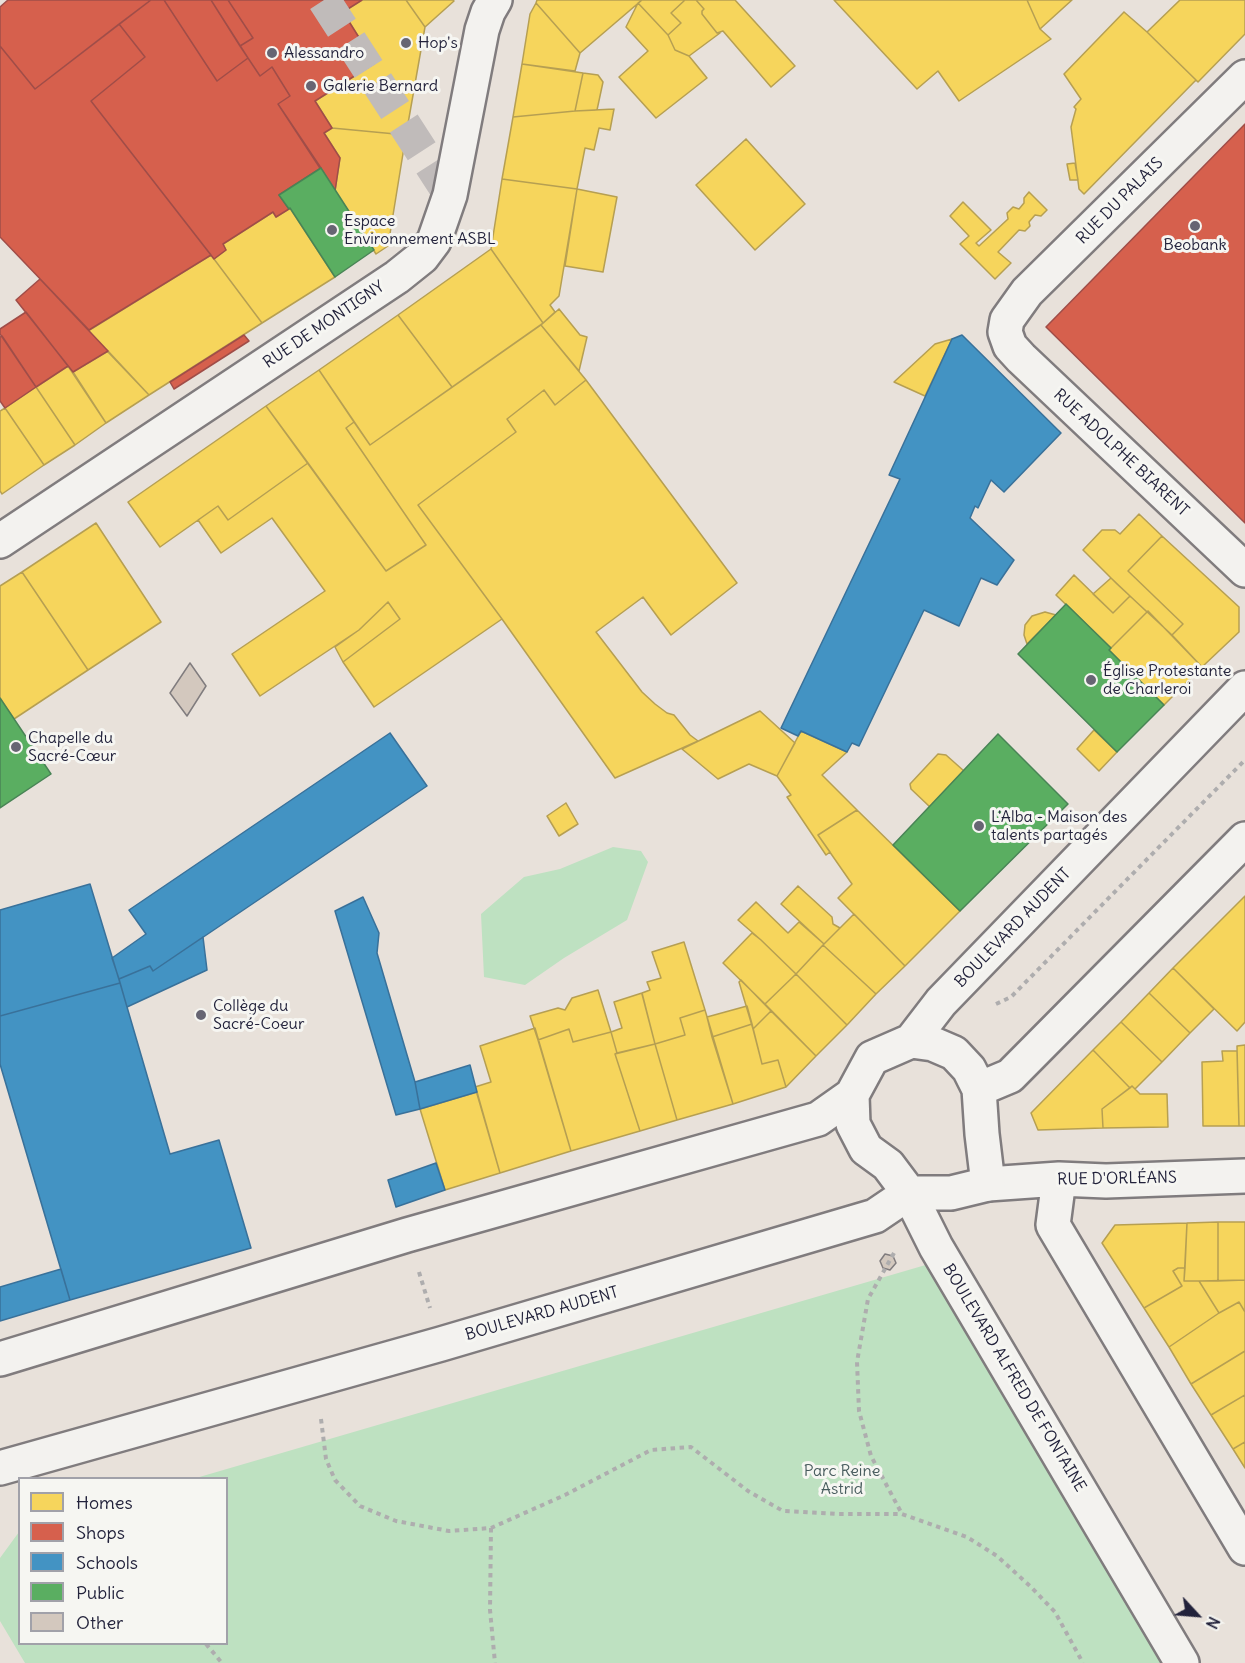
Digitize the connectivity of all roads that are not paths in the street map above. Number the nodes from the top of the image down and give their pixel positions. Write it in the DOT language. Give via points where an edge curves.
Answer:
graph roads {
  1 [pos="495,0"];
  2 [pos="1245,77"];
  3 [pos="1005,332"];
  4 [pos="0,541"];
  5 [pos="1245,570"];
  6 [pos="1245,688"];
  7 [pos="1245,839"];
  8 [pos="911,1041"];
  9 [pos="979,1089"];
  10 [pos="852,1095"];
  11 [pos="1245,1176"];
  12 [pos="1059,1179"];
  13 [pos="988,1184"];
  14 [pos="909,1193"];
  15 [pos="0,1359"];
  16 [pos="0,1468"];
  17 [pos="1245,1548"];
  18 [pos="1182,1663"];
  1 -- 4 [label="street, RUE DE MONTIGNY" via="482,30 450,195 434,241 422,257"];
  2 -- 3 [label="street, RUE DU PALAIS" via="1027,292 1007,320"];
  3 -- 5 [label="street, RUE ADOLPHE BIARENT" via="1010,346 1021,358"];
  6 -- 8 [label="street, BOULEVARD AUDENT" via="941,1002"];
  7 -- 9 [label="street" via="1010,1076"];
  8 -- 9 [label="street" via="933,1044 954,1053 969,1069"];
  8 -- 10 [label="street, BOULEVARD AUDENT" via="872,1058"];
  9 -- 13 [label="street"];
  10 -- 14 [label="street, BOULEVARD ALFRED DE FONTAINE" via="853,1124 866,1149 888,1166"];
  10 -- 15 [label="street, BOULEVARD AUDENT" via="818,1119 407,1235"];
  11 -- 12 [label="street, RUE D'ORLÉANS"];
  12 -- 13 [label="street, RUE D'ORLÉANS"];
  12 -- 17 [label="street" via="1053,1225"];
  13 -- 14 [label="street" via="951,1192"];
  14 -- 16 [label="street, BOULEVARD AUDENT" via="875,1216"];
  14 -- 18 [label="street, BOULEVARD ALFRED DE FONTAINE" via="936,1246"];
}
